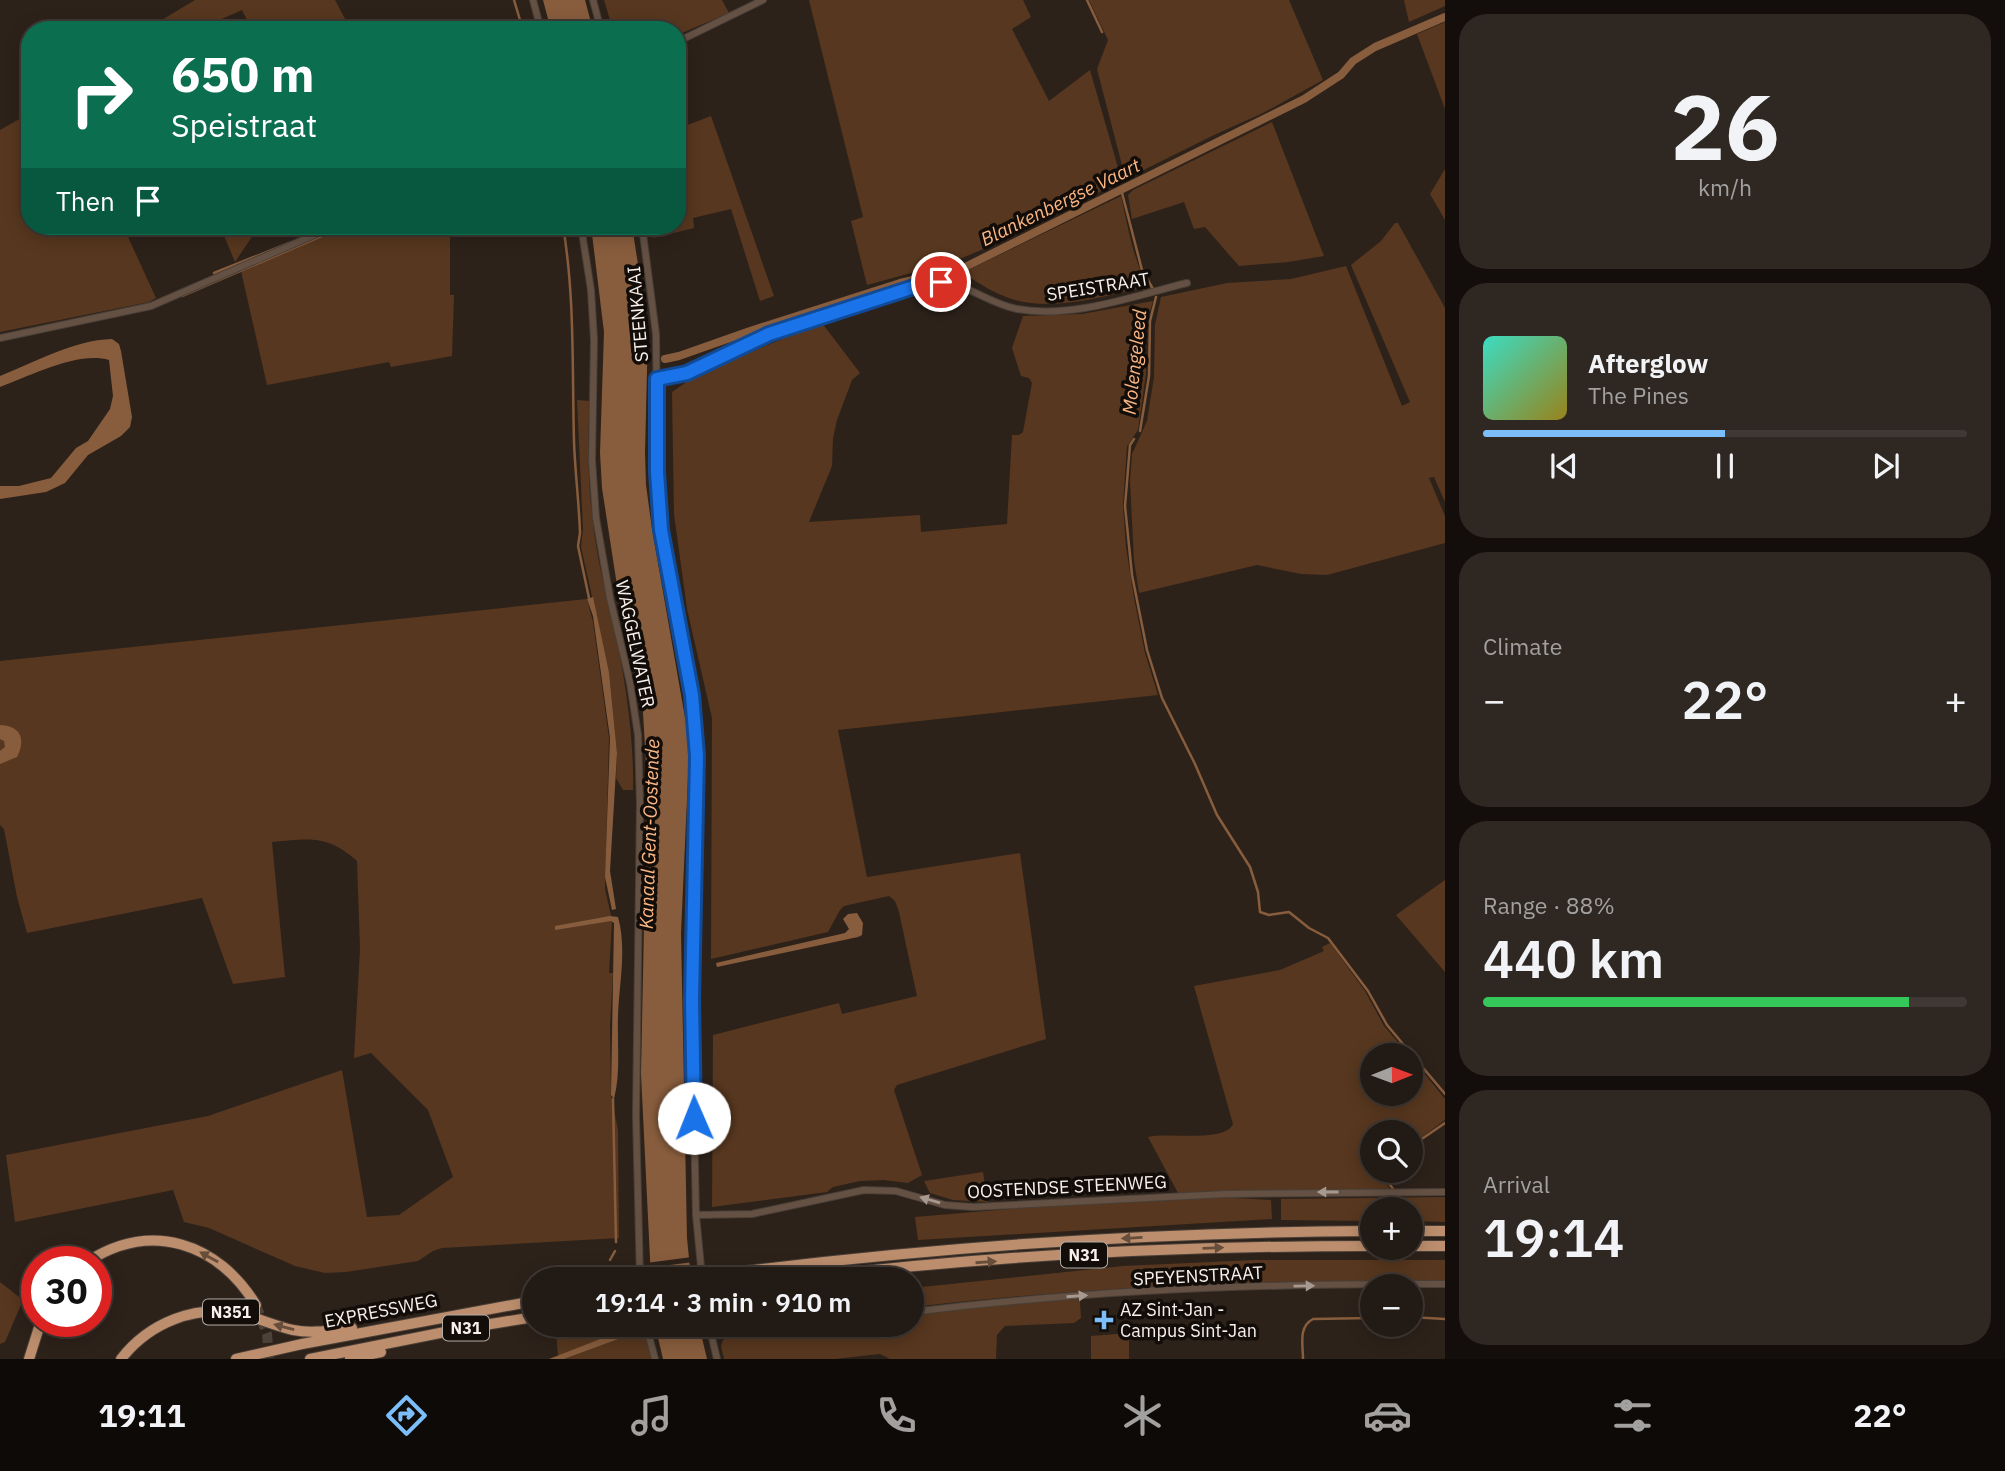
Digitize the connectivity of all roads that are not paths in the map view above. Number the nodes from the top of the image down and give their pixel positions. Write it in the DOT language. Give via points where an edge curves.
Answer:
graph roads {
  1 [pos="533,0"];
  2 [pos="593,0"];
  3 [pos="763,0"];
  4 [pos="539,21"];
  5 [pos="599,21"];
  6 [pos="686,38"];
  7 [pos="314,235"];
  8 [pos="582,235"];
  9 [pos="643,235"];
  10 [pos="1187,283"];
  11 [pos="0,338"];
  12 [pos="657,379"];
  13 [pos="1445,1192"];
  14 [pos="696,1215"];
  15 [pos="1360,1231"];
  16 [pos="1423,1231"];
  17 [pos="1445,1231"];
  18 [pos="1360,1246"];
  19 [pos="1423,1246"];
  20 [pos="1445,1247"];
  21 [pos="112,1249"];
  22 [pos="640,1267"];
  23 [pos="701,1267"];
  24 [pos="786,1267"];
  25 [pos="922,1267"];
  26 [pos="1445,1284"];
  27 [pos="522,1303"];
  28 [pos="256,1305"];
  29 [pos="924,1311"];
  30 [pos="522,1319"];
  31 [pos="378,1330"];
  32 [pos="36,1337"];
  33 [pos="649,1337"];
  34 [pos="712,1337"];
  35 [pos="398,1341"];
  36 [pos="122,1358"];
  37 [pos="29,1359"];
  38 [pos="236,1359"];
  39 [pos="310,1359"];
  40 [pos="349,1359"];
  41 [pos="655,1359"];
  42 [pos="717,1359"];
  1 -- 4 [label="street"];
  2 -- 5 [label="street"];
  3 -- 6 [label="street"];
  7 -- 11 [label="street" via="151,306"];
  8 -- 22 [label="street, WAGGELWATER" via="594,340 596,518 638,735"];
  9 -- 12 [label="street, STEENKAAI" via="656,327"];
  10 -- 12 [label="street, SPEISTRAAT" via="1047,311 1013,308 956,284 930,283 769,334 687,373"];
  12 -- 14 [label="street, STEENKAAI" via="661,530 692,695 697,756 692,1025"];
  13 -- 14 [label="street, OOSTENDSE STEENWEG, one-way" via="1180,1195 973,1207 945,1205 896,1191 864,1191 752,1214"];
  14 -- 23 [label="street, STEENKAAI"];
  15 -- 24 [label="highway, N31, one-way, bridge" via="1081,1240"];
  16 -- 17 [label="highway"];
  25 -- 18 [label="highway, N31, one-way" via="1124,1252"];
  19 -- 20 [label="highway"];
  28 -- 21 [label="highway, N351, one-way" via="221,1263 195,1249 157,1241"];
  29 -- 26 [label="street, SPEYENSTRAAT, one-way" via="1010,1300 1246,1287"];
  27 -- 31 [label="highway, EXPRESSWEG / N31"];
  30 -- 35 [label="highway, EXPRESSWEG / N31"];
  31 -- 36 [label="highway, N351, one-way" via="307,1332 228,1312 200,1312 162,1324 142,1336"];
  31 -- 38 [label="highway, EXPRESSWEG / N31"];
  32 -- 37 [label="highway"];
  33 -- 41 [label="street"];
  34 -- 42 [label="street"];
  35 -- 39 [label="highway, EXPRESSWEG / N31"];
  35 -- 40 [label="highway" via="383,1351"];
}
